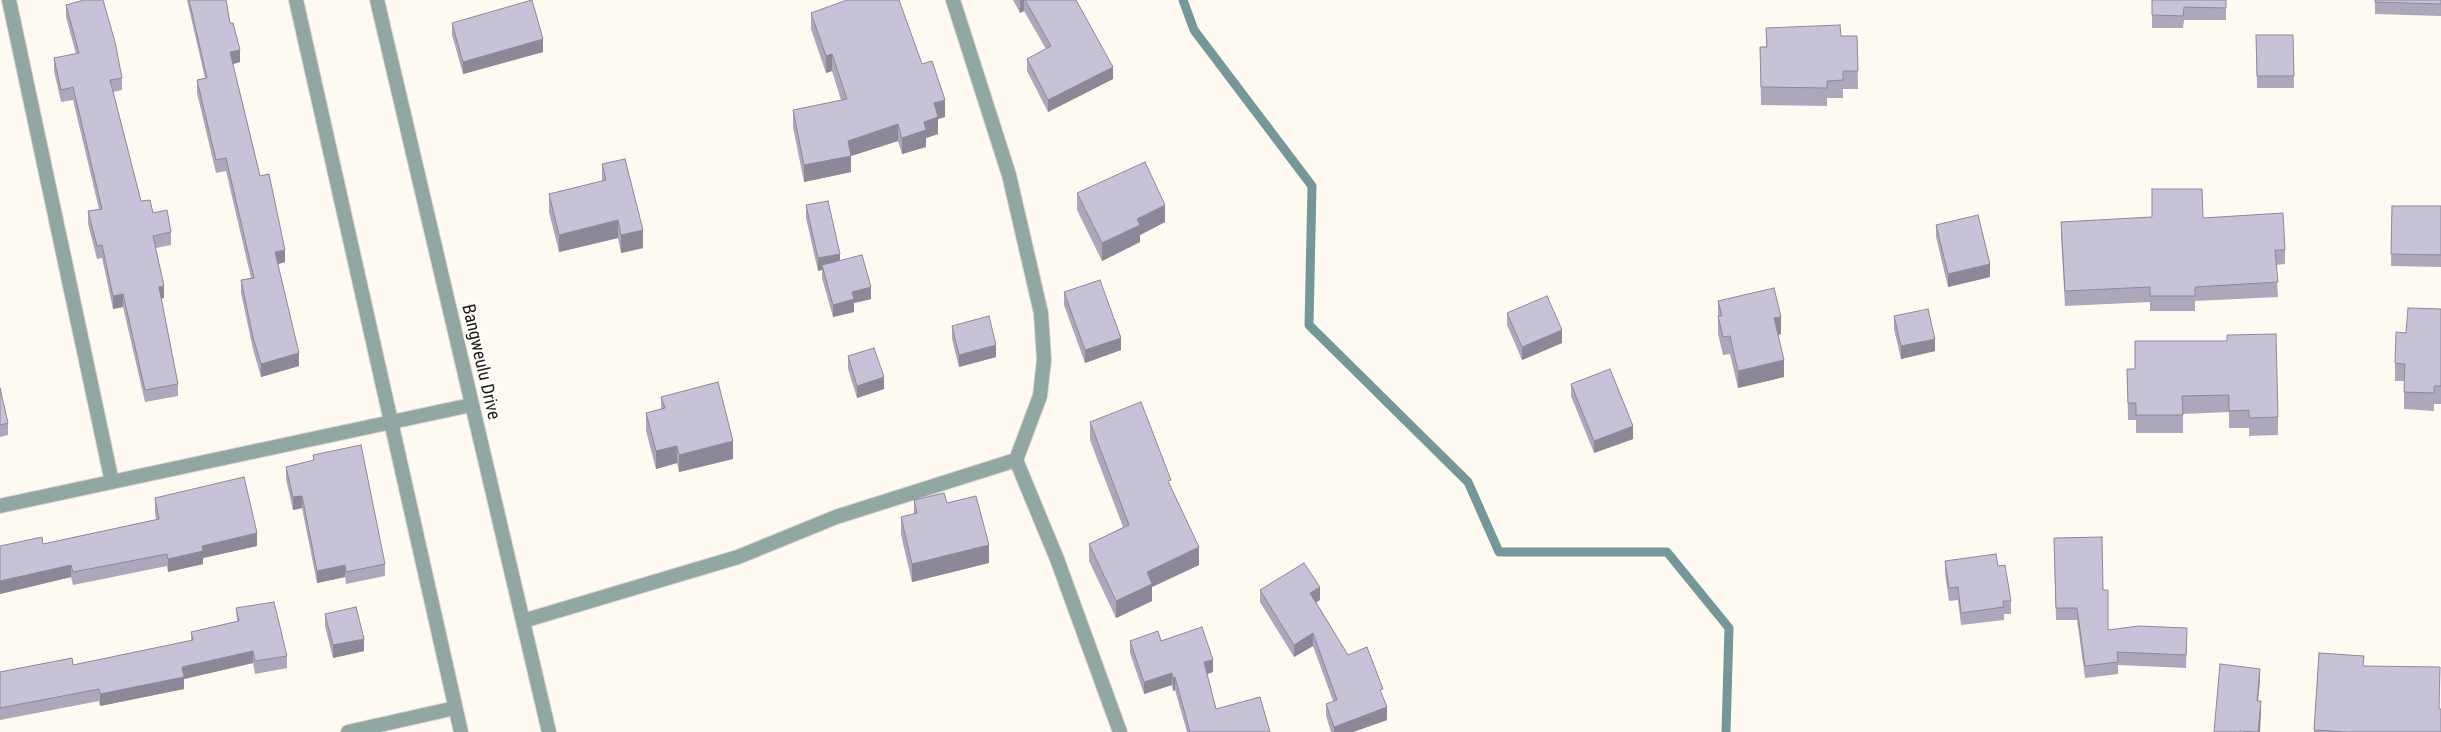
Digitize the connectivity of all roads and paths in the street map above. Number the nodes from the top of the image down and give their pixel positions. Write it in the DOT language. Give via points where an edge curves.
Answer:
graph roads {
  1 [pos="9,0"];
  2 [pos="296,0"];
  3 [pos="377,0"];
  4 [pos="953,0"];
  5 [pos="471,405"];
  6 [pos="391,422"];
  7 [pos="1016,460"];
  8 [pos="112,482"];
  9 [pos="0,506"];
  10 [pos="523,621"];
  11 [pos="455,708"];
  12 [pos="348,732"];
  13 [pos="460,732"];
  14 [pos="548,732"];
  15 [pos="1120,732"];
  1 -- 8 [label="street"];
  2 -- 6 [label="street"];
  3 -- 5 [label="street, Bangweulu Drive"];
  4 -- 7 [label="street" via="1009,175 1041,313 1044,360 1040,396"];
  5 -- 6 [label="street"];
  5 -- 10 [label="street, Bangweulu Drive"];
  6 -- 8 [label="street"];
  6 -- 11 [label="street"];
  7 -- 10 [label="street" via="836,517 738,557"];
  7 -- 15 [label="street" via="1057,558"];
  8 -- 9 [label="street"];
  10 -- 14 [label="street, Bangweulu Drive"];
  11 -- 12 [label="street"];
  11 -- 13 [label="street"];
}
